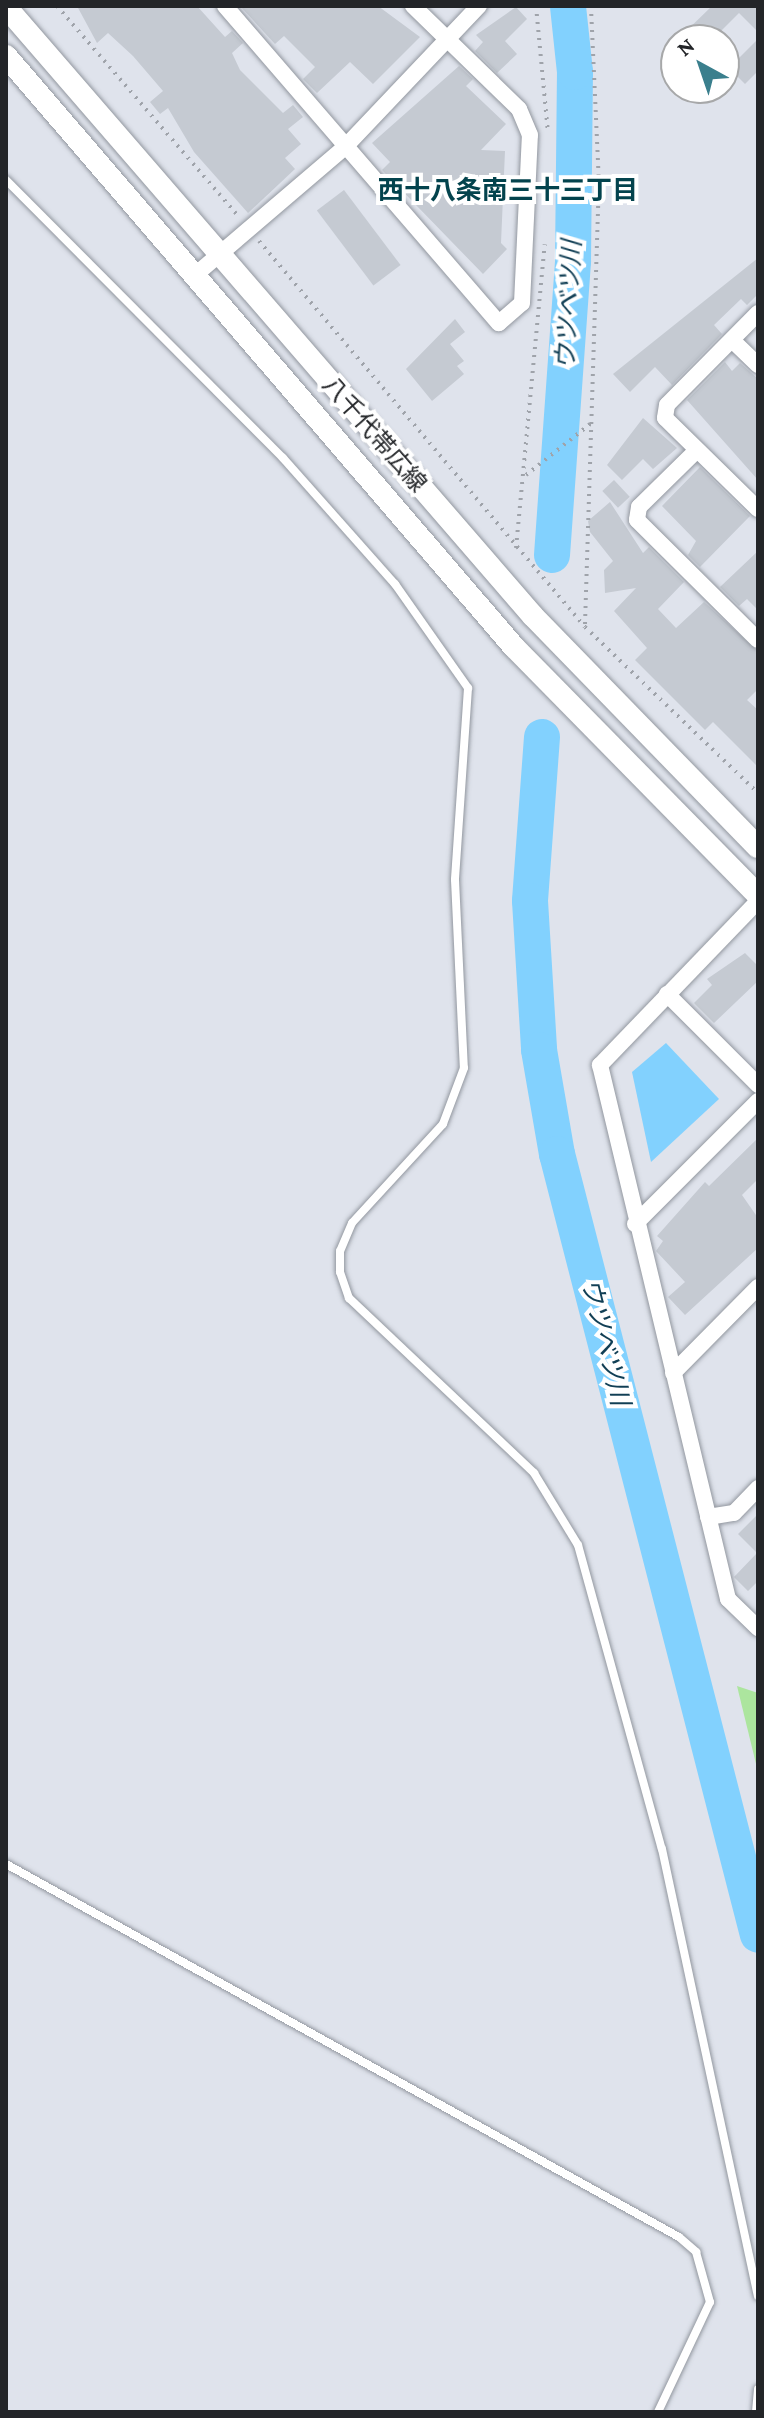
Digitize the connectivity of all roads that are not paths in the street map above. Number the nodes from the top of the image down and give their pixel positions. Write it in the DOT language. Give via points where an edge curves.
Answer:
graph roads {
  1 [pos="225,6"];
  2 [pos="413,6"];
  3 [pos="479,6"];
  4 [pos="6,7"];
  5 [pos="448,40"];
  6 [pos="6,56"];
  7 [pos="345,147"];
  8 [pos="6,180"];
  9 [pos="219,254"];
  10 [pos="194,276"];
  11 [pos="758,313"];
  12 [pos="732,340"];
  13 [pos="758,365"];
  14 [pos="697,450"];
  15 [pos="758,509"];
  16 [pos="758,640"];
  17 [pos="758,847"];
  18 [pos="758,895"];
  19 [pos="758,901"];
  20 [pos="667,994"];
  21 [pos="758,1085"];
  22 [pos="758,1101"];
  23 [pos="635,1224"];
  24 [pos="758,1287"];
  25 [pos="673,1373"];
  26 [pos="758,1488"];
  27 [pos="708,1517"];
  28 [pos="758,1628"];
  29 [pos="6,1864"];
  30 [pos="758,2296"];
  31 [pos="758,2389"];
  32 [pos="658,2412"];
  33 [pos="756,2412"];
  1 -- 7 [label="street"];
  2 -- 5 [label="street"];
  3 -- 5 [label="street"];
  4 -- 9 [label="main road, 八千代帯広線"];
  5 -- 7 [label="street"];
  5 -- 7 [label="street" via="519,109 530,135 522,303 499,323"];
  6 -- 10 [label="main road, 八千代帯広線"];
  7 -- 9 [label="street"];
  8 -- 30 [label="lane" via="283,458 395,584 468,688 455,880 464,1068 443,1124 352,1223 340,1272 349,1298 534,1473 578,1545 662,1849"];
  9 -- 10 [label="street"];
  9 -- 17 [label="main road, 八千代帯広線" via="533,616"];
  10 -- 18 [label="main road, 八千代帯広線" via="514,647"];
  11 -- 12 [label="street"];
  12 -- 13 [label="street"];
  12 -- 14 [label="street" via="667,405 665,418"];
  14 -- 15 [label="street"];
  14 -- 16 [label="street" via="639,507 637,520"];
  19 -- 20 [label="street"];
  20 -- 21 [label="street"];
  20 -- 23 [label="street" via="600,1065"];
  22 -- 23 [label="street"];
  23 -- 25 [label="street"];
  24 -- 25 [label="street"];
  25 -- 27 [label="street"];
  26 -- 27 [label="street" via="734,1513"];
  27 -- 28 [label="street" via="728,1599"];
  29 -- 32 [label="lane" via="679,2237 696,2252 710,2302"];
  31 -- 33 [label="lane"];
}
